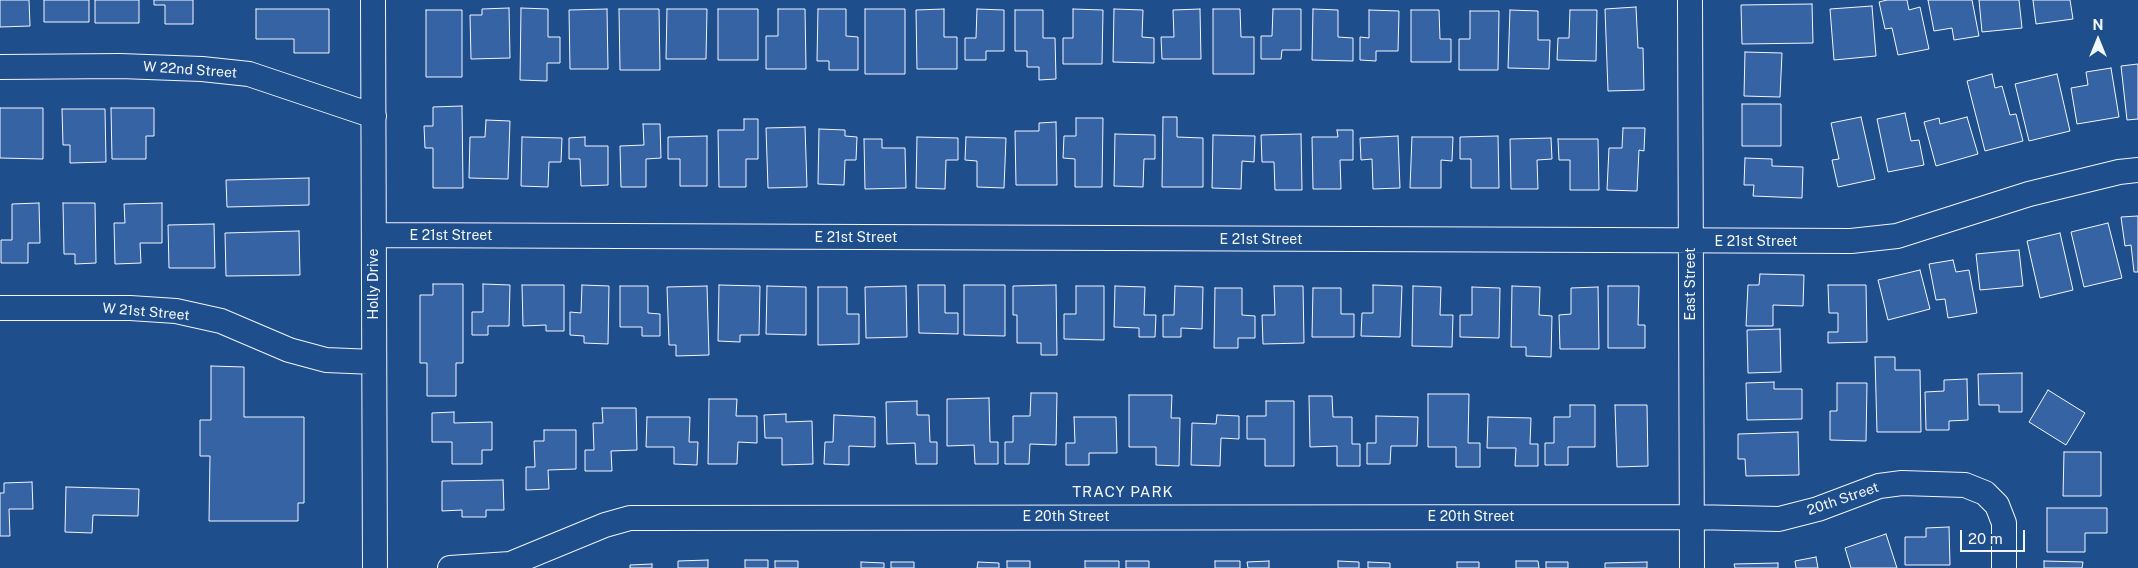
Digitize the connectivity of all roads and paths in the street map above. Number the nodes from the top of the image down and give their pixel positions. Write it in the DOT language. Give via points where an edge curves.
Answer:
graph roads {
  1 [pos="373,0"];
  2 [pos="1690,0"];
  3 [pos="0,67"];
  4 [pos="374,116"];
  5 [pos="2138,170"];
  6 [pos="374,235"];
  7 [pos="1691,242"];
  8 [pos="0,308"];
  9 [pos="374,362"];
  10 [pos="1692,517"];
  11 [pos="375,568"];
  12 [pos="450,568"];
  13 [pos="1692,568"];
  14 [pos="2004,568"];
  1 -- 4 [label="street, Holly Drive"];
  2 -- 7 [label="street, East Street"];
  3 -- 4 [label="street, W 22nd Street" via="120,66 249,74"];
  4 -- 6 [label="street, Holly Drive"];
  5 -- 7 [label="street, E 21st Street" via="2028,194 1896,236 1851,242"];
  6 -- 7 [label="street, E 21st Street"];
  6 -- 9 [label="street, Holly Drive"];
  7 -- 10 [label="street, East Street"];
  8 -- 9 [label="street, W 21st Street" via="176,311 221,321 290,350 326,360"];
  9 -- 11 [label="street, Holly Drive"];
  10 -- 12 [label="street, E 20th Street" via="630,518 510,564"];
  10 -- 13 [label="street, East Street"];
  10 -- 14 [label="street, 20th Street" via="1779,519 1818,509 1879,486 1902,483 1965,485 1985,493 1996,505 2004,523"];
}
